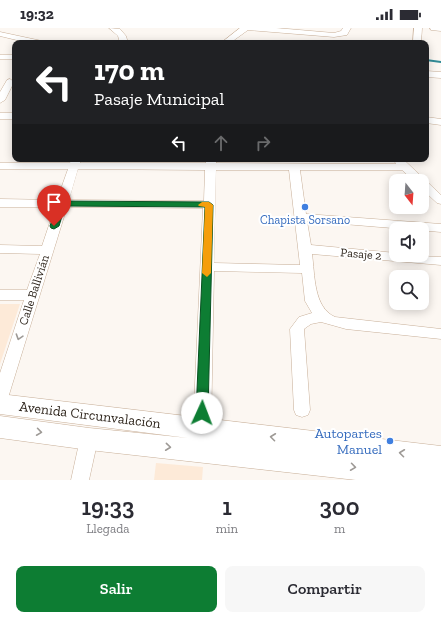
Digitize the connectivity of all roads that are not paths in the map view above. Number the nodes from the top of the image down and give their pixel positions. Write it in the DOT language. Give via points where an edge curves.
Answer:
graph roads {
  1 [pos="113,28"];
  2 [pos="245,28"];
  3 [pos="250,28"];
  4 [pos="347,28"];
  5 [pos="418,28"];
  6 [pos="434,28"];
  7 [pos="441,29"];
  8 [pos="0,34"];
  9 [pos="230,38"];
  10 [pos="26,40"];
  11 [pos="124,40"];
  12 [pos="417,40"];
  13 [pos="0,57"];
  14 [pos="12,57"];
  15 [pos="429,74"];
  16 [pos="441,76"];
  17 [pos="0,82"];
  18 [pos="12,82"];
  19 [pos="12,83"];
  20 [pos="0,100"];
  21 [pos="0,116"];
  22 [pos="12,116"];
  23 [pos="429,120"];
  24 [pos="441,122"];
  25 [pos="139,162"];
  26 [pos="401,162"];
  27 [pos="74,163"];
  28 [pos="211,163"];
  29 [pos="300,164"];
  30 [pos="0,166"];
  31 [pos="406,167"];
  32 [pos="413,174"];
  33 [pos="429,190"];
  34 [pos="441,201"];
  35 [pos="0,203"];
  36 [pos="62,203"];
  37 [pos="209,205"];
  38 [pos="302,218"];
  39 [pos="441,228"];
  40 [pos="0,249"];
  41 [pos="306,249"];
  42 [pos="47,250"];
  43 [pos="441,261"];
  44 [pos="207,267"];
  45 [pos="308,269"];
  46 [pos="0,295"];
  47 [pos="32,295"];
  48 [pos="322,317"];
  49 [pos="441,334"];
  50 [pos="0,398"];
  51 [pos="0,404"];
  52 [pos="302,410"];
  53 [pos="0,427"];
  54 [pos="202,428"];
  55 [pos="89,439"];
  56 [pos="441,458"];
  57 [pos="322,472"];
  58 [pos="80,480"];
  59 [pos="441,480"];
  1 -- 11 [label="street" via="120,32"];
  2 -- 9 [label="street"];
  3 -- 4 [label="street" via="334,35 344,33"];
  5 -- 12 [label="street"];
  6 -- 7 [label="street"];
  8 -- 10 [label="street"];
  13 -- 14 [label="street"];
  15 -- 16 [label="street"];
  17 -- 18 [label="street"];
  19 -- 20 [label="street"];
  21 -- 22 [label="street"];
  23 -- 24 [label="street"];
  25 -- 27 [label="street"];
  25 -- 28 [label="street"];
  26 -- 31 [label="street"];
  27 -- 30 [label="street"];
  27 -- 36 [label="street, Calle Ballivián"];
  28 -- 29 [label="street"];
  28 -- 37 [label="street"];
  29 -- 31 [label="street"];
  29 -- 38 [label="street"];
  31 -- 32 [label="street"];
  33 -- 34 [label="street"];
  35 -- 36 [label="street"];
  36 -- 37 [label="street"];
  36 -- 42 [label="street, Calle Ballivián"];
  37 -- 44 [label="street"];
  38 -- 39 [label="street"];
  38 -- 41 [label="street"];
  40 -- 42 [label="street"];
  41 -- 43 [label="street, Pasaje 2"];
  41 -- 45 [label="street"];
  42 -- 47 [label="street, Calle Ballivián"];
  44 -- 45 [label="street"];
  44 -- 54 [label="street"];
  45 -- 48 [label="street" via="312,301"];
  46 -- 47 [label="street"];
  47 -- 50 [label="street, Calle Ballivián, one-way"];
  48 -- 49 [label="street" via="346,324"];
  48 -- 52 [label="street" via="306,319 297,330"];
  51 -- 54 [label="highway, Avenida Circunvalación"];
  53 -- 55 [label="highway, Avenida Circunvalación, one-way"];
  56 -- 54 [label="highway, Avenida Circunvalación, one-way"];
  55 -- 57 [label="highway, Avenida Circunvalación, one-way"];
  55 -- 58 [label="street"];
  57 -- 59 [label="highway, Avenida Circunvalación, one-way"];
}
